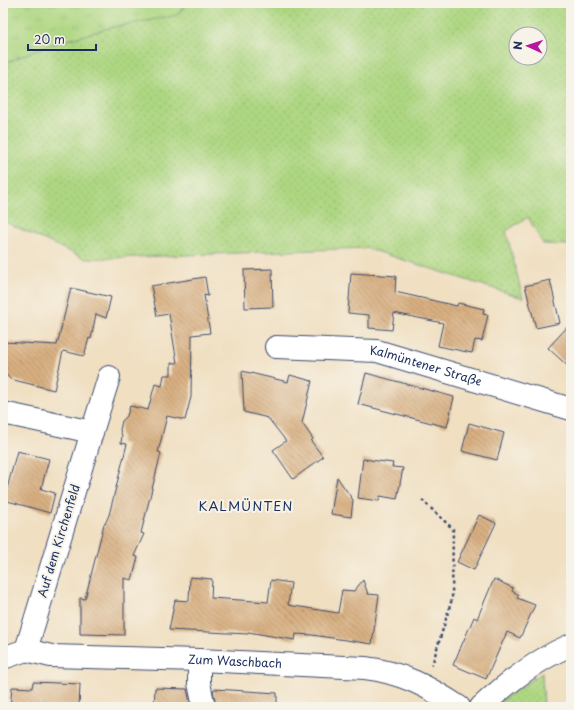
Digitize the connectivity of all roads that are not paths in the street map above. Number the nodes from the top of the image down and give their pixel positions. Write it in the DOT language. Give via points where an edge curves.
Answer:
graph roads {
  1 [pos="276,347"];
  2 [pos="109,377"];
  3 [pos="571,409"];
  4 [pos="3,413"];
  5 [pos="92,432"];
  6 [pos="571,645"];
  7 [pos="26,650"];
  8 [pos="3,658"];
  9 [pos="199,660"];
  10 [pos="204,707"];
  11 [pos="459,707"];
  12 [pos="481,707"];
  1 -- 3 [label="street, Kalmüntener Straße" via="377,351"];
  2 -- 5 [label="street, Auf dem Kirchenfeld"];
  4 -- 5 [label="street"];
  5 -- 7 [label="street, Auf dem Kirchenfeld"];
  6 -- 12 [label="street" via="554,653 504,686"];
  7 -- 8 [label="street"];
  7 -- 9 [label="street, Zum Waschbach" via="51,656"];
  9 -- 10 [label="street" via="199,683"];
  9 -- 11 [label="street, Zum Waschbach" via="365,668 395,674 426,686"];
}
